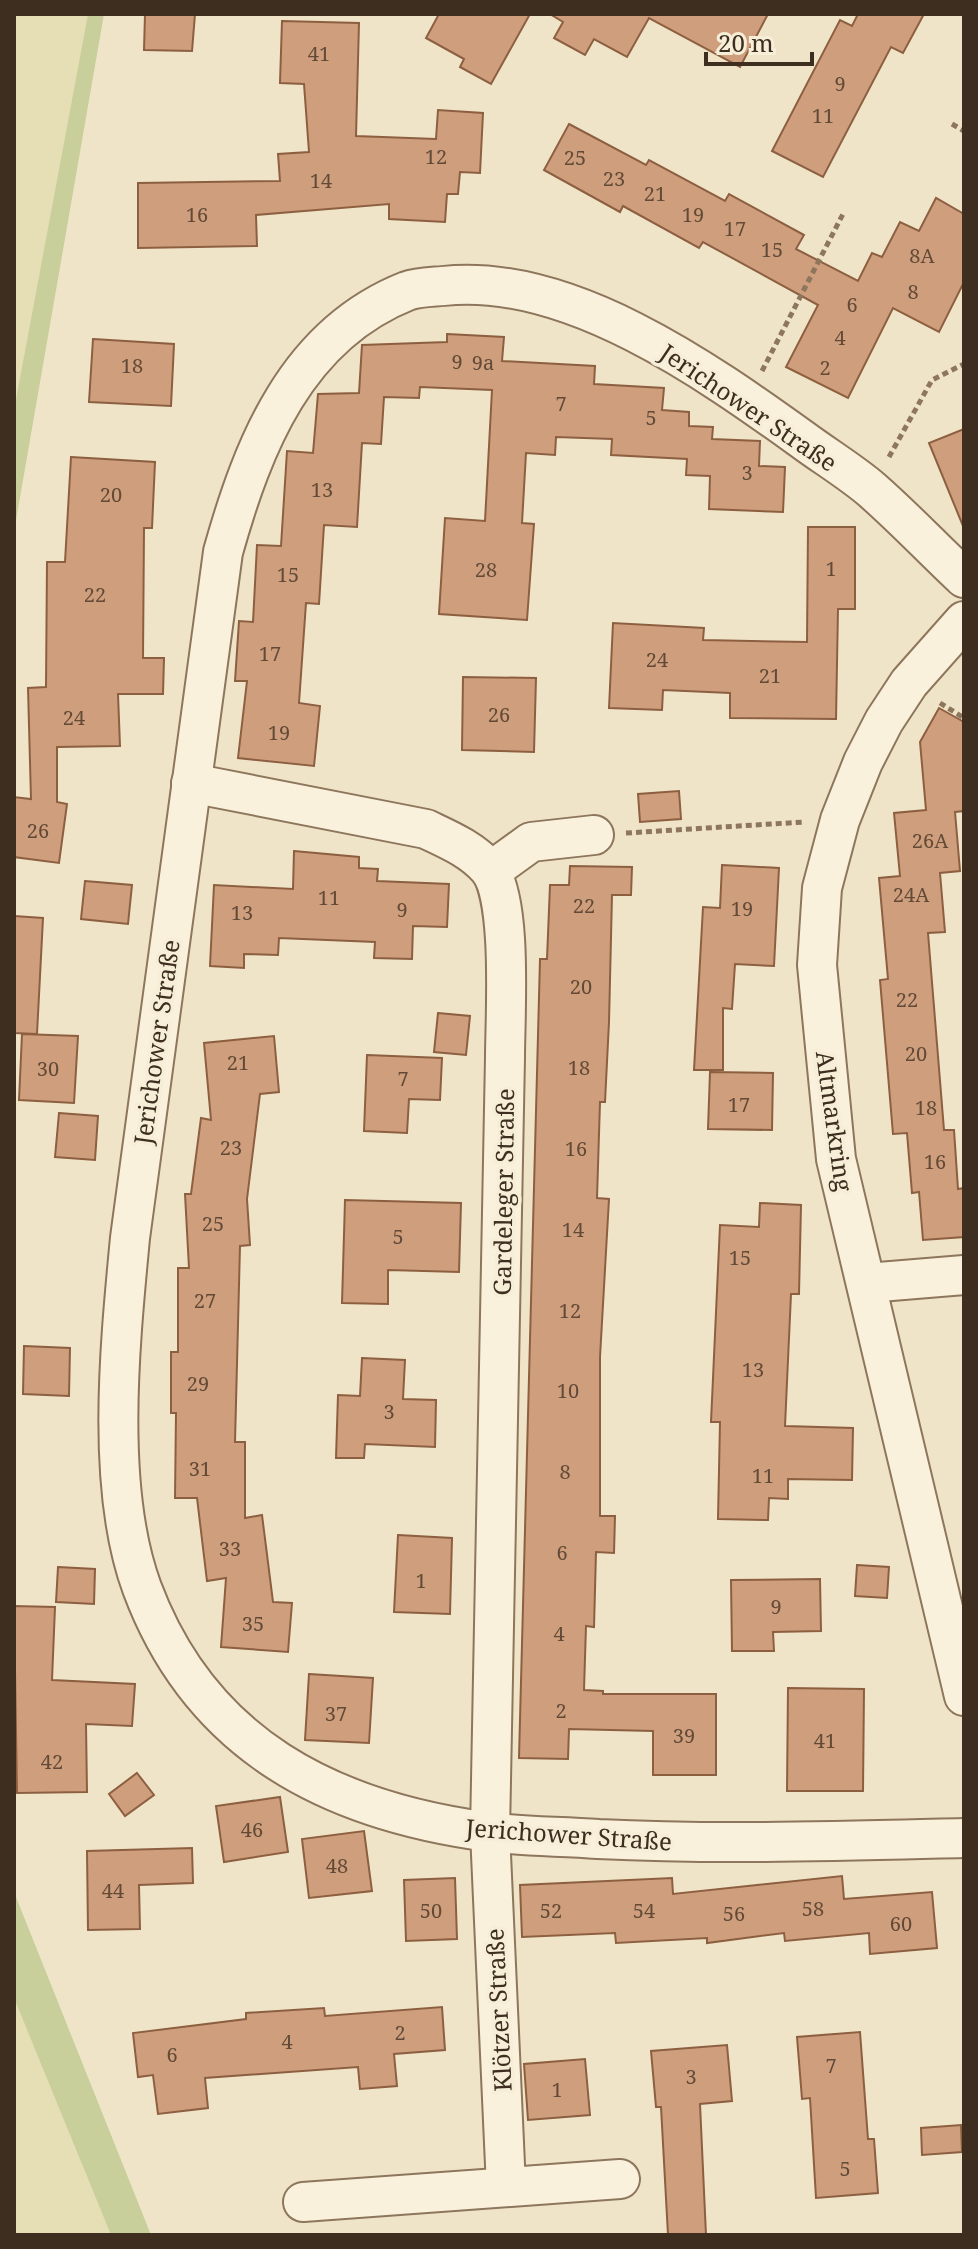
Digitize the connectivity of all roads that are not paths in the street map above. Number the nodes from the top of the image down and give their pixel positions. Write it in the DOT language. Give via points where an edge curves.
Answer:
graph roads {
  1 [pos="964,578"];
  2 [pos="964,621"];
  3 [pos="191,783"];
  4 [pos="594,835"];
  5 [pos="491,871"];
  6 [pos="964,1275"];
  7 [pos="867,1283"];
  8 [pos="964,1696"];
  9 [pos="490,1832"];
  10 [pos="964,1838"];
  11 [pos="620,2179"];
  12 [pos="506,2187"];
  13 [pos="303,2202"];
  1 -- 3 [label="street, Jerichower Straße" via="870,489 747,400 644,338 574,306 517,289 459,284 410,290 362,314 323,346 291,385 263,433 223,552"];
  2 -- 7 [label="street, Altmarkring" via="909,683 884,721 840,820 822,888 817,965 836,1159"];
  3 -- 5 [label="street" via="426,829 461,845"];
  3 -- 9 [label="street, Jerichower Straße" via="120,1340 124,1498 142,1587 179,1665 223,1720 264,1755 329,1792 388,1813"];
  4 -- 5 [label="street" via="531,842"];
  5 -- 9 [label="street, Gardeleger Straße" via="502,909 506,967"];
  6 -- 7 [label="street"];
  7 -- 8 [label="street, Altmarkring"];
  9 -- 10 [label="street, Jerichower Straße" via="708,1845"];
  9 -- 12 [label="street, Klötzer Straße"];
  11 -- 12 [label="street"];
  12 -- 13 [label="street"];
}
